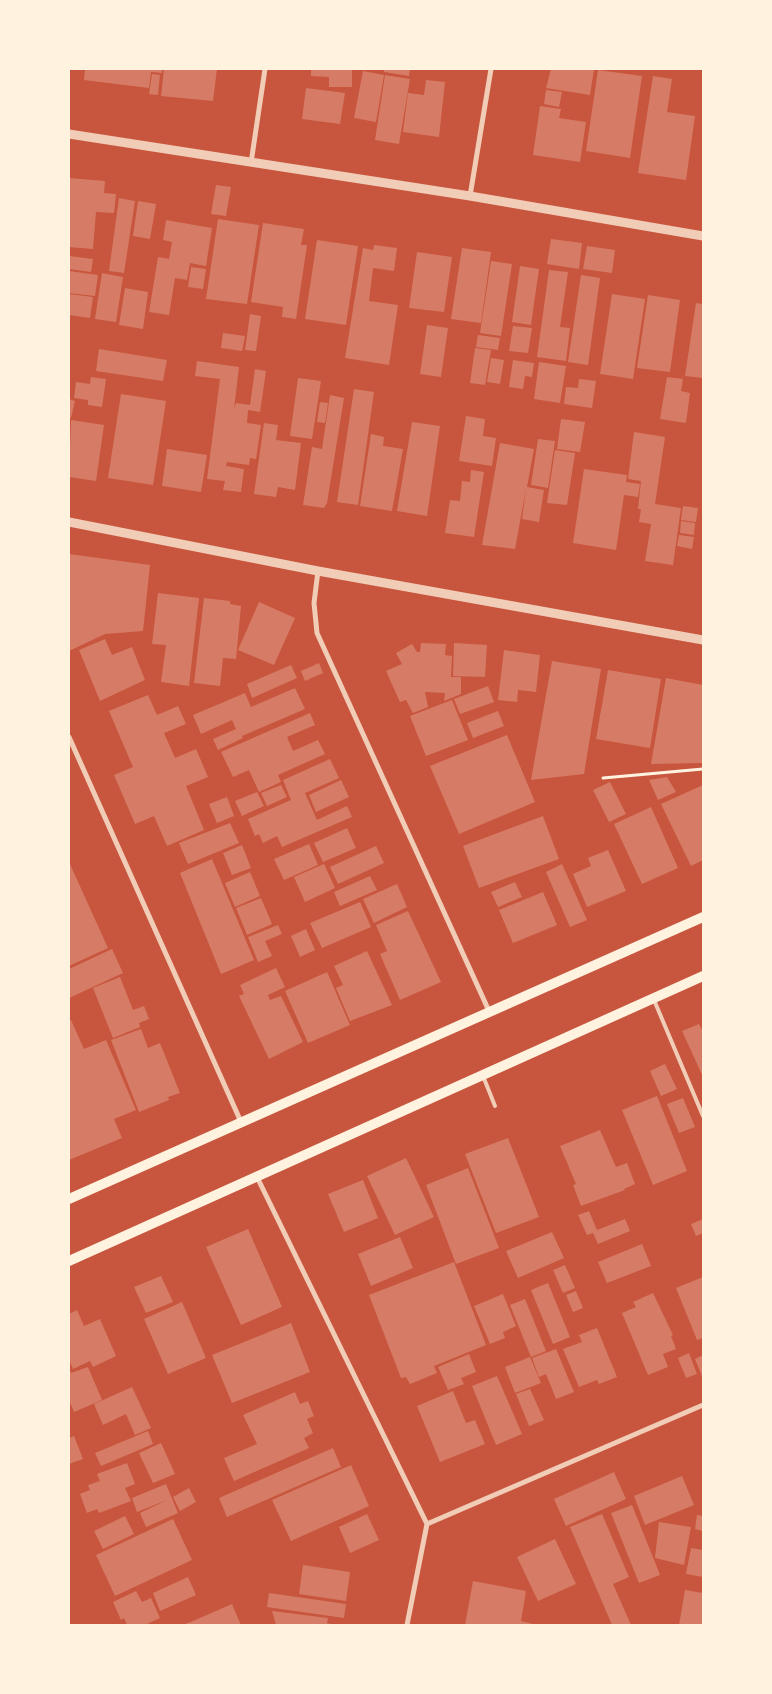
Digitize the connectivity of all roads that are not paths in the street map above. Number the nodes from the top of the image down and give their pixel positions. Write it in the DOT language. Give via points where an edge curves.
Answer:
graph roads {
  1 [pos="265,69"];
  2 [pos="491,69"];
  3 [pos="69,134"];
  4 [pos="251,163"];
  5 [pos="470,196"];
  6 [pos="703,236"];
  7 [pos="69,522"];
  8 [pos="318,571"];
  9 [pos="703,640"];
  10 [pos="69,737"];
  11 [pos="703,917"];
  12 [pos="703,976"];
  13 [pos="653,998"];
  14 [pos="489,1011"];
  15 [pos="483,1076"];
  16 [pos="495,1106"];
  17 [pos="703,1116"];
  18 [pos="241,1122"];
  19 [pos="256,1176"];
  20 [pos="69,1199"];
  21 [pos="69,1261"];
  22 [pos="703,1405"];
  23 [pos="426,1524"];
  24 [pos="407,1625"];
  1 -- 4 [label="street"];
  2 -- 5 [label="street"];
  3 -- 4 [label="street"];
  4 -- 5 [label="street"];
  5 -- 6 [label="street"];
  7 -- 8 [label="street"];
  8 -- 9 [label="street"];
  8 -- 14 [label="street" via="314,603 317,633"];
  10 -- 18 [label="street"];
  11 -- 14 [label="main road"];
  12 -- 13 [label="main road"];
  13 -- 15 [label="main road"];
  13 -- 17 [label="lane"];
  14 -- 18 [label="main road"];
  15 -- 16 [label="lane"];
  15 -- 19 [label="main road"];
  18 -- 20 [label="main road"];
  19 -- 21 [label="main road"];
  19 -- 23 [label="street"];
  22 -- 23 [label="street"];
  23 -- 24 [label="street"];
}
